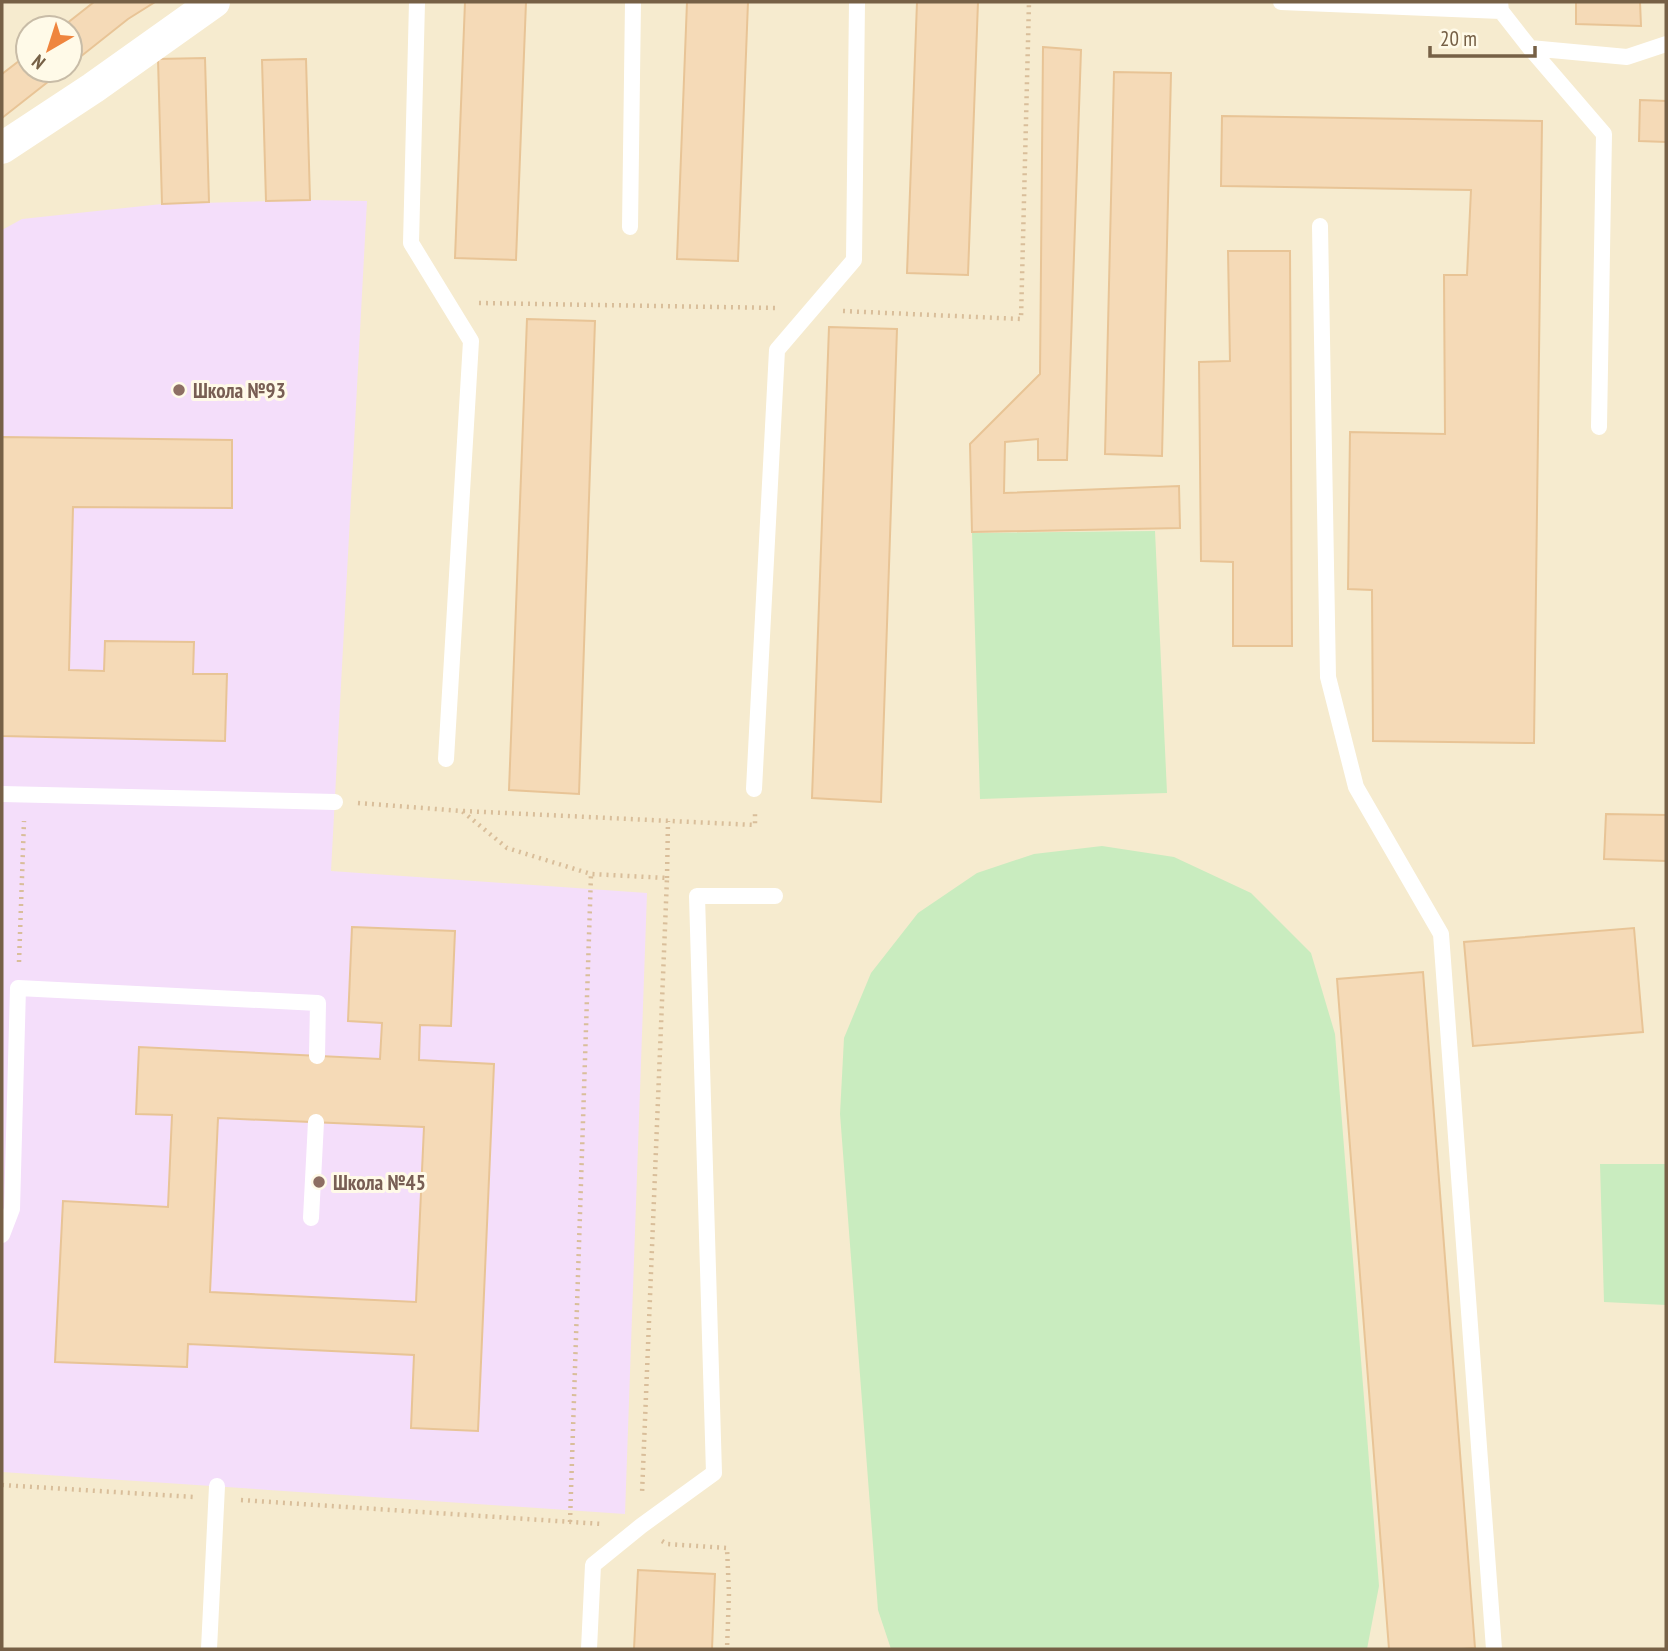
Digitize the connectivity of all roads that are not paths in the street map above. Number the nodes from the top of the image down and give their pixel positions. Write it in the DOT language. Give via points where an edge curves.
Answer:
graph roads {
  1 [pos="214,2"];
  2 [pos="417,2"];
  3 [pos="633,2"];
  4 [pos="857,2"];
  5 [pos="1281,2"];
  6 [pos="1500,6"];
  7 [pos="1666,44"];
  8 [pos="1530,48"];
  9 [pos="2,148"];
  10 [pos="1320,226"];
  11 [pos="630,227"];
  12 [pos="1599,427"];
  13 [pos="446,759"];
  14 [pos="754,789"];
  15 [pos="2,794"];
  16 [pos="335,802"];
  17 [pos="775,896"];
  18 [pos="317,1056"];
  19 [pos="316,1122"];
  20 [pos="311,1219"];
  21 [pos="2,1235"];
  22 [pos="217,1492"];
  23 [pos="209,1649"];
  24 [pos="589,1649"];
  25 [pos="1494,1649"];
  1 -- 9 [label="street"];
  2 -- 13 [label="lane" via="411,243 471,341"];
  3 -- 11 [label="lane"];
  4 -- 14 [label="lane" via="854,261 777,350"];
  5 -- 6 [label="lane"];
  6 -- 8 [label="lane"];
  7 -- 8 [label="lane" via="1627,57"];
  8 -- 12 [label="lane" via="1604,134"];
  10 -- 25 [label="lane" via="1328,677 1356,787 1441,934"];
  15 -- 16 [label="lane"];
  17 -- 24 [label="lane" via="697,896 714,1472 593,1564"];
  18 -- 21 [label="lane" via="318,1003 18,988 12,1209"];
  19 -- 20 [label="lane"];
  22 -- 23 [label="lane"];
}
